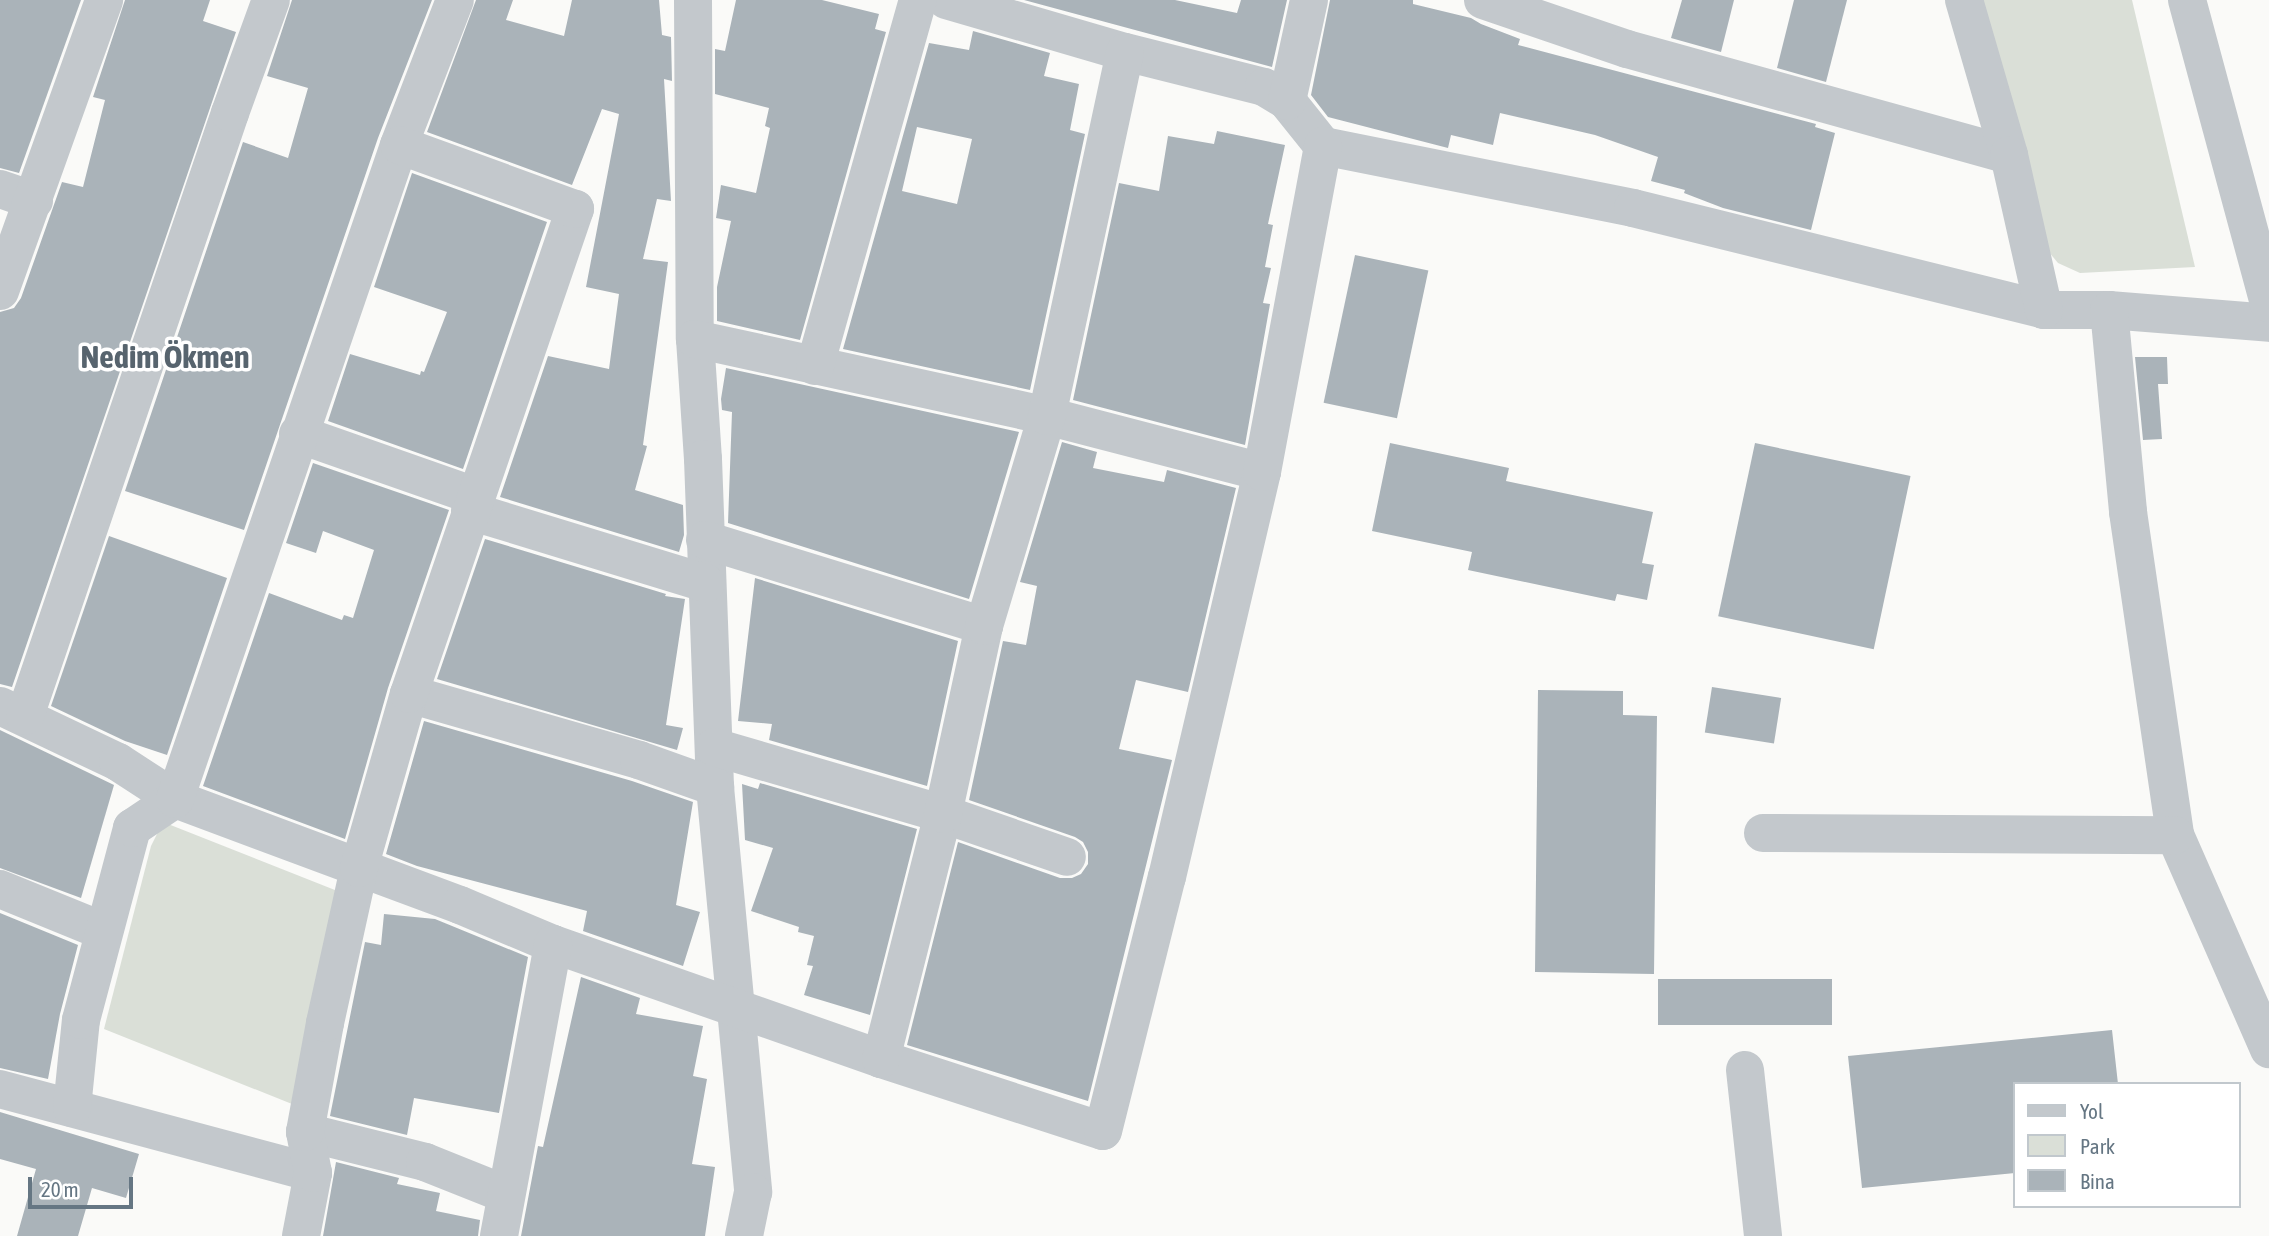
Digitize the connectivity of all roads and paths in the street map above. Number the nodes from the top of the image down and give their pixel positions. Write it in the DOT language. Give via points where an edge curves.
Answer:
graph roads {
  1 [pos="104,0"];
  2 [pos="271,0"];
  3 [pos="455,0"];
  4 [pos="693,0"];
  5 [pos="918,0"];
  6 [pos="946,0"];
  7 [pos="1309,0"];
  8 [pos="1483,0"];
  9 [pos="1964,0"];
  10 [pos="2186,0"];
  11 [pos="1125,52"];
  12 [pos="1287,101"];
  13 [pos="399,145"];
  14 [pos="1323,146"];
  15 [pos="2009,155"];
  16 [pos="17,195"];
  17 [pos="0,291"];
  18 [pos="2269,303"];
  19 [pos="2044,310"];
  20 [pos="2109,310"];
  21 [pos="2269,323"];
  22 [pos="695,339"];
  23 [pos="815,366"];
  24 [pos="1047,416"];
  25 [pos="298,434"];
  26 [pos="1262,472"];
  27 [pos="472,503"];
  28 [pos="705,540"];
  29 [pos="706,583"];
  30 [pos="984,626"];
  31 [pos="409,694"];
  32 [pos="13,711"];
  33 [pos="714,747"];
  34 [pos="715,787"];
  35 [pos="175,799"];
  36 [pos="943,814"];
  37 [pos="1763,833"];
  38 [pos="2175,835"];
  39 [pos="1067,857"];
  40 [pos="359,868"];
  41 [pos="0,889"];
  42 [pos="103,931"];
  43 [pos="553,944"];
  44 [pos="736,1008"];
  45 [pos="2269,1049"];
  46 [pos="881,1059"];
  47 [pos="1745,1070"];
  48 [pos="0,1089"];
  49 [pos="72,1108"];
  50 [pos="305,1132"];
  51 [pos="313,1173"];
  52 [pos="505,1194"];
  53 [pos="300,1236"];
  54 [pos="499,1236"];
  55 [pos="744,1236"];
  56 [pos="1763,1236"];
  1 -- 16 [label="street"];
  2 -- 32 [label="street"];
  3 -- 13 [label="street"];
  4 -- 22 [label="street"];
  5 -- 23 [label="street"];
  6 -- 11 [label="street"];
  7 -- 12 [label="street"];
  8 -- 15 [label="street" via="1627,49"];
  9 -- 15 [label="street"];
  10 -- 18 [label="street"];
  11 -- 12 [label="street" via="1264,87"];
  11 -- 24 [label="street"];
  12 -- 14 [label="street"];
  13 -- 25 [label="street"];
  13 -- 27 [label="street" via="575,209"];
  14 -- 19 [label="street" via="1633,208"];
  14 -- 26 [label="street"];
  15 -- 19 [label="street"];
  16 -- 17 [label="street"];
  19 -- 20 [label="street"];
  20 -- 21 [label="street"];
  20 -- 38 [label="street" via="2128,512"];
  22 -- 23 [label="street"];
  22 -- 28 [label="street"];
  23 -- 24 [label="street"];
  24 -- 26 [label="street"];
  24 -- 30 [label="street"];
  25 -- 27 [label="street"];
  25 -- 35 [label="street"];
  26 -- 46 [label="street" via="1103,1131"];
  27 -- 29 [label="street"];
  27 -- 31 [label="street"];
  28 -- 29 [label="street"];
  28 -- 30 [label="street"];
  29 -- 33 [label="street"];
  30 -- 36 [label="street"];
  31 -- 34 [label="street" via="639,760"];
  31 -- 40 [label="street"];
  32 -- 35 [label="street" via="118,762"];
  33 -- 34 [label="street"];
  33 -- 36 [label="street"];
  34 -- 44 [label="street"];
  35 -- 40 [label="street"];
  35 -- 42 [label="street" via="132,828"];
  36 -- 39 [label="street"];
  36 -- 46 [label="street"];
  37 -- 38 [label="street"];
  38 -- 45 [label="street"];
  40 -- 43 [label="street"];
  40 -- 50 [label="street"];
  41 -- 42 [label="street"];
  42 -- 49 [label="street" via="81,1020"];
  43 -- 44 [label="street"];
  43 -- 52 [label="street"];
  44 -- 46 [label="street"];
  44 -- 55 [label="street" via="753,1192"];
  47 -- 56 [label="street"];
  48 -- 49 [label="street"];
  49 -- 51 [label="street"];
  50 -- 51 [label="street"];
  50 -- 52 [label="street" via="425,1162"];
  51 -- 53 [label="street"];
  52 -- 54 [label="street"];
}
